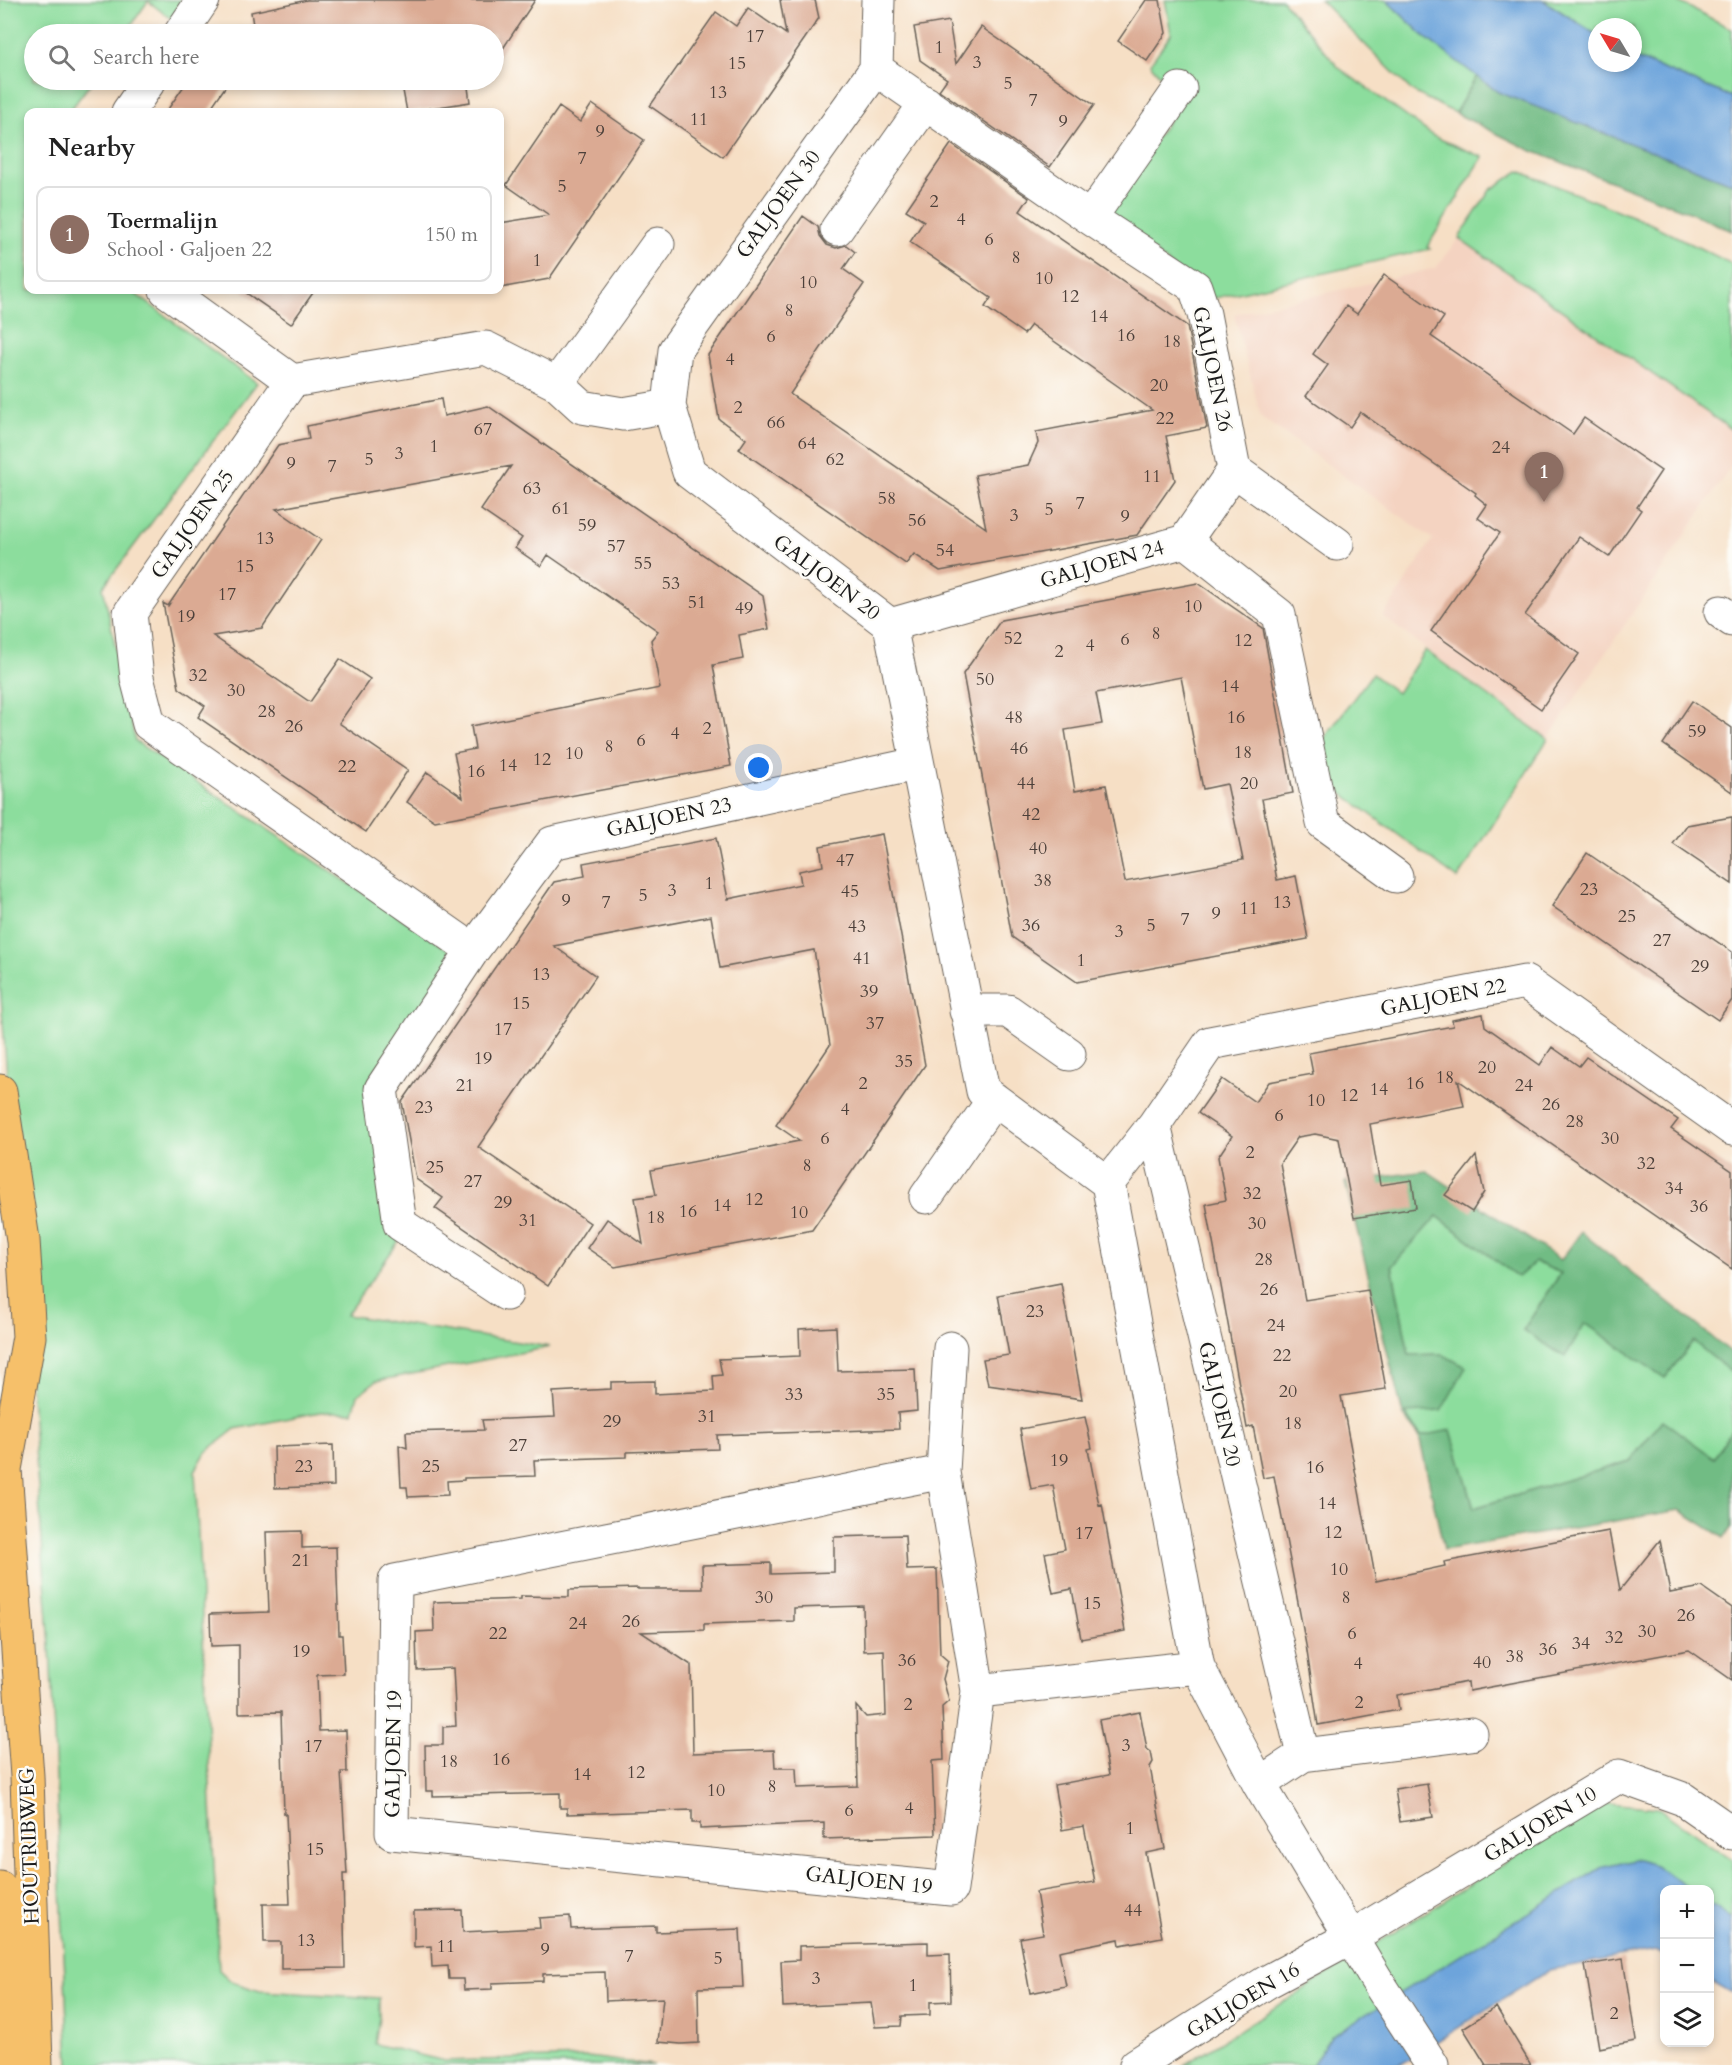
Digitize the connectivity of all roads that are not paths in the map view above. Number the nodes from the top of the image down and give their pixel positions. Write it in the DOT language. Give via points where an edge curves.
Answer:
graph roads {
  1 [pos="203,0"];
  2 [pos="878,0"];
  3 [pos="187,24"];
  4 [pos="876,69"];
  5 [pos="143,90"];
  6 [pos="1180,90"];
  7 [pos="926,104"];
  8 [pos="131,108"];
  9 [pos="1089,218"];
  10 [pos="837,229"];
  11 [pos="658,244"];
  12 [pos="172,294"];
  13 [pos="292,381"];
  14 [pos="557,384"];
  15 [pos="669,406"];
  16 [pos="1234,470"];
  17 [pos="1185,541"];
  18 [pos="1337,544"];
  19 [pos="890,625"];
  20 [pos="916,764"];
  21 [pos="1396,876"];
  22 [pos="473,950"];
  23 [pos="966,1011"];
  24 [pos="1069,1054"];
  25 [pos="0,1091"];
  26 [pos="994,1099"];
  27 [pos="1154,1125"];
  28 [pos="1732,1128"];
  29 [pos="1108,1183"];
  30 [pos="926,1197"];
  31 [pos="506,1294"];
  32 [pos="950,1348"];
  33 [pos="942,1472"];
  34 [pos="1198,1667"];
  35 [pos="978,1691"];
  36 [pos="1471,1734"];
  37 [pos="1304,1755"];
  38 [pos="1259,1784"];
  39 [pos="1732,1833"];
  40 [pos="0,1888"];
  41 [pos="1351,1937"];
  42 [pos="1431,2064"];
  43 [pos="8,2065"];
  44 [pos="36,2065"];
  45 [pos="1136,2065"];
  1 -- 3 [label="street"];
  2 -- 4 [label="street"];
  4 -- 7 [label="street, GALJOEN 26"];
  4 -- 15 [label="street, GALJOEN 30" via="675,350"];
  5 -- 8 [label="street"];
  6 -- 9 [label="street"];
  7 -- 9 [label="street, GALJOEN 26"];
  7 -- 10 [label="street"];
  9 -- 16 [label="street, GALJOEN 26" via="1195,287 1204,314"];
  11 -- 14 [label="street"];
  12 -- 13 [label="street"];
  13 -- 14 [label="street" via="486,348"];
  13 -- 22 [label="street, GALJOEN 25" via="130,614 137,678 148,724"];
  14 -- 15 [label="street" via="582,407 623,414"];
  15 -- 19 [label="street, GALJOEN 20" via="689,472"];
  16 -- 17 [label="street"];
  16 -- 18 [label="street"];
  17 -- 19 [label="street, GALJOEN 24"];
  17 -- 21 [label="street, GALJOEN 24" via="1279,615 1323,823"];
  19 -- 20 [label="street, GALJOEN 20"];
  20 -- 22 [label="street, GALJOEN 23" via="552,843"];
  20 -- 23 [label="street, GALJOEN 20"];
  22 -- 31 [label="street, GALJOEN 23" via="381,1089 400,1224"];
  23 -- 24 [label="street" via="1008,1011"];
  23 -- 26 [label="street, GALJOEN 20" via="982,1090"];
  25 -- 44 [label="main road, HOUTRIBWEG" via="23,1240 29,1337 5,1469 27,1776"];
  26 -- 29 [label="street, GALJOEN 20"];
  26 -- 30 [label="street"];
  27 -- 28 [label="street, GALJOEN 22" via="1210,1043 1525,982"];
  27 -- 29 [label="street"];
  27 -- 37 [label="street, GALJOEN 20"];
  29 -- 34 [label="street"];
  32 -- 33 [label="street, GALJOEN 19"];
  33 -- 35 [label="street, GALJOEN 19"];
  33 -- 35 [label="street, GALJOEN 19" via="395,1581 392,1833 951,1888"];
  34 -- 35 [label="street"];
  34 -- 38 [label="street"];
  36 -- 37 [label="street"];
  37 -- 38 [label="street"];
  38 -- 41 [label="street"];
  39 -- 41 [label="street, GALJOEN 10" via="1683,1799 1619,1776"];
  40 -- 43 [label="main road, HOUTRIBWEG"];
  41 -- 42 [label="street"];
  41 -- 45 [label="street, GALJOEN 16" via="1267,1982"];
}
